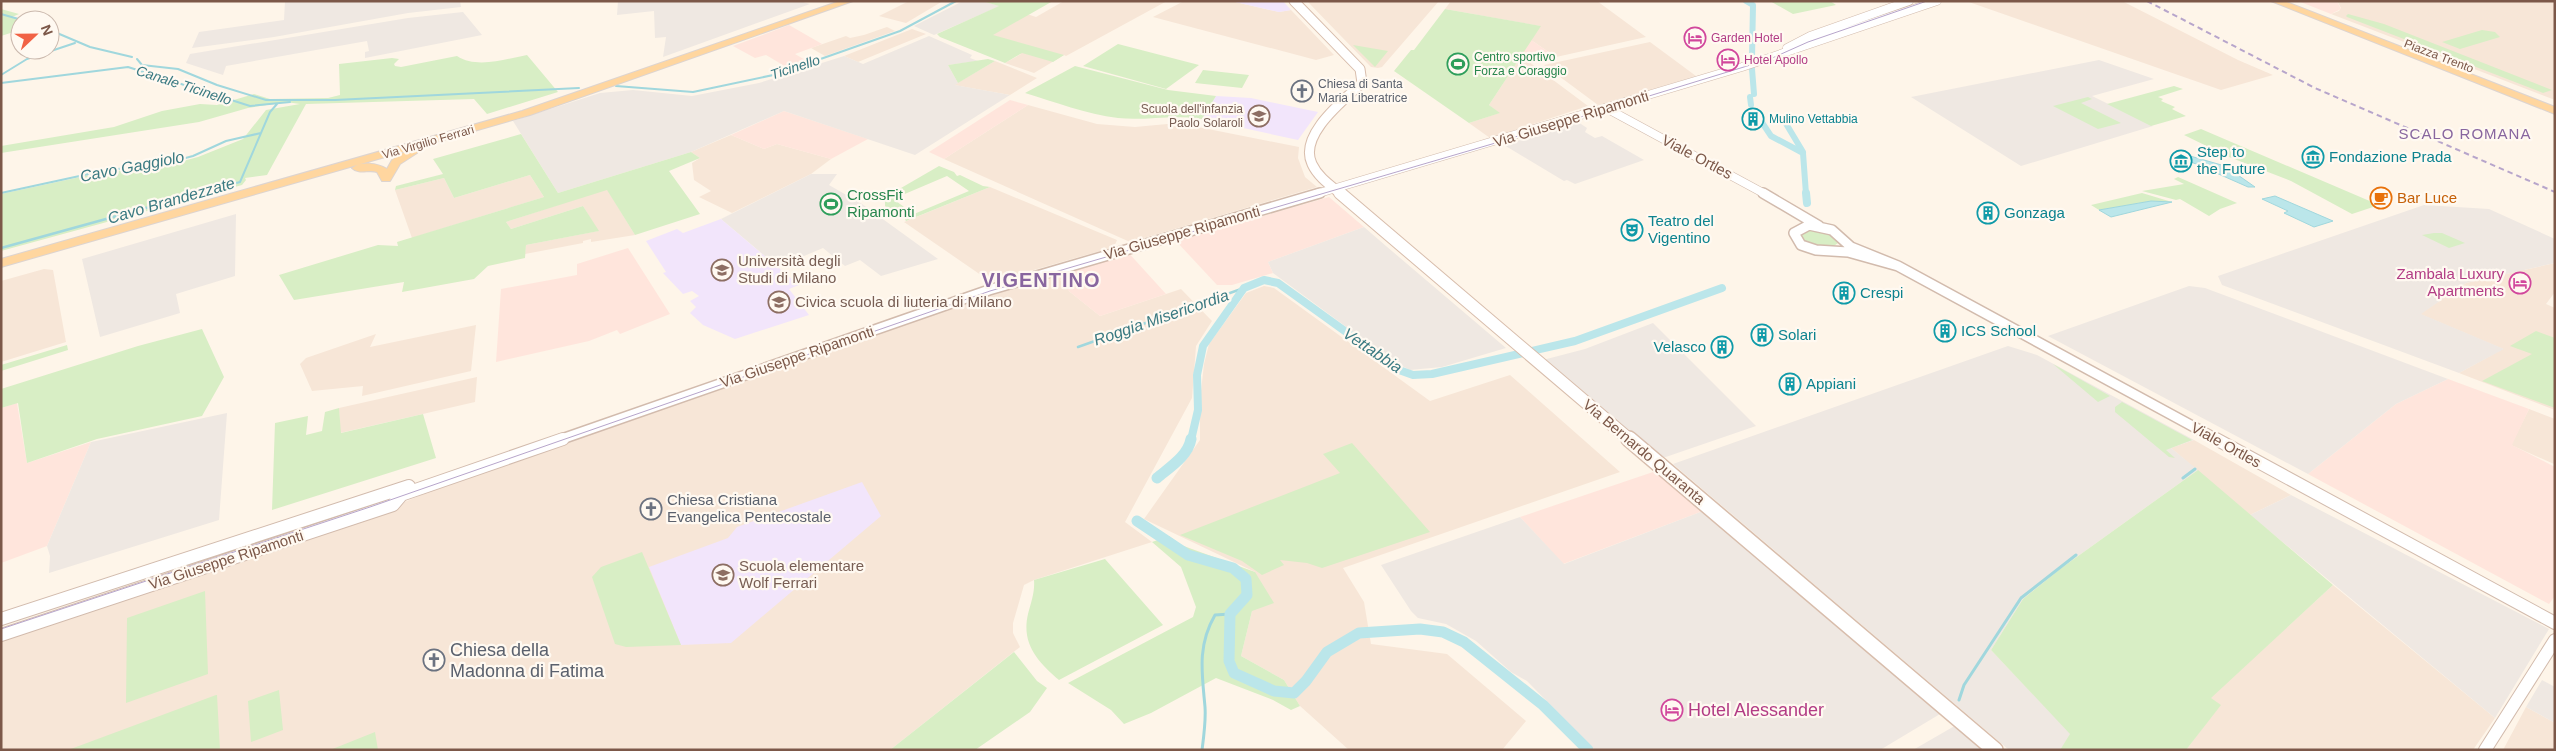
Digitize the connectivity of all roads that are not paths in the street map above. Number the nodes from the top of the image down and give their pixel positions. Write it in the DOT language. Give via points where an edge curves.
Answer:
graph roads {
  1 [pos="834,1"];
  2 [pos="849,1"];
  3 [pos="1294,1"];
  4 [pos="1909,1"];
  5 [pos="1937,1"];
  6 [pos="2275,1"];
  7 [pos="2298,1"];
  8 [pos="2331,14"];
  9 [pos="2317,18"];
  10 [pos="1783,53"];
  11 [pos="2551,99"];
  12 [pos="1630,101"];
  13 [pos="2532,102"];
  14 [pos="1606,108"];
  15 [pos="2555,110"];
  16 [pos="1633,123"];
  17 [pos="429,142"];
  18 [pos="282,184"];
  19 [pos="1334,189"];
  20 [pos="1787,206"];
  21 [pos="1804,226"];
  22 [pos="1819,226"];
  23 [pos="1843,240"];
  24 [pos="1832,251"];
  25 [pos="1,256"];
  26 [pos="1,263"];
  27 [pos="1898,266"];
  28 [pos="398,495"];
  29 [pos="1,619"];
  30 [pos="2555,623"];
  31 [pos="1,635"];
  32 [pos="2555,640"];
  33 [pos="1995,750"];
  34 [pos="2485,750"];
  1 -- 25 [label="main road, Via Virgilio Ferrari" via="511,111"];
  2 -- 17 [label="main road, Via Virgilio Ferrari" via="636,76"];
  3 -- 19 [label="main road, Via Bernardo Quaranta" via="1360,69 1363,79 1322,125 1309,145 1313,166"];
  4 -- 10 [label="street, Via Giuseppe Ripamonti" via="1806,38"];
  5 -- 10 [label="street, Via Giuseppe Ripamonti"];
  6 -- 9 [label="main road, Piazza Trento"];
  7 -- 8 [label="main road, Piazza Trento"];
  8 -- 9 [label="main road"];
  8 -- 11 [label="main road, Piazza Trento"];
  9 -- 13 [label="main road, Piazza Trento"];
  10 -- 12 [label="street, Via Giuseppe Ripamonti"];
  11 -- 13 [label="main road"];
  12 -- 14 [label="street, Via Giuseppe Ripamonti"];
  12 -- 16 [label="street" via="1626,112"];
  13 -- 15 [label="main road, Piazza Trento"];
  14 -- 16 [label="street, Viale Ortles"];
  14 -- 19 [label="street, Via Giuseppe Ripamonti"];
  16 -- 20 [label="street, Viale Ortles"];
  17 -- 18 [label="main road, Via Virgilio Ferrari"];
  17 -- 18 [label="main road" via="396,162 386,178 382,170 365,167"];
  18 -- 26 [label="main road, Via Virgilio Ferrari"];
  19 -- 28 [label="street, Via Giuseppe Ripamonti" via="984,292"];
  19 -- 33 [label="main road, Via Bernardo Quaranta"];
  20 -- 21 [label="street, Viale Ortles"];
  20 -- 22 [label="street, Viale Ortles"];
  21 -- 22 [label="street, Viale Ortles"];
  21 -- 24 [label="street, Viale Ortles" via="1794,233 1798,242 1815,250"];
  22 -- 23 [label="street, Viale Ortles" via="1836,232"];
  23 -- 24 [label="street" via="1842,246"];
  23 -- 27 [label="street, Viale Ortles" via="1849,246"];
  24 -- 27 [label="street, Viale Ortles" via="1846,251"];
  27 -- 30 [label="street, Viale Ortles"];
  28 -- 29 [label="street, Via Giuseppe Ripamonti"];
  28 -- 31 [label="street, Via Giuseppe Ripamonti"];
  32 -- 34 [label="street"];
}
